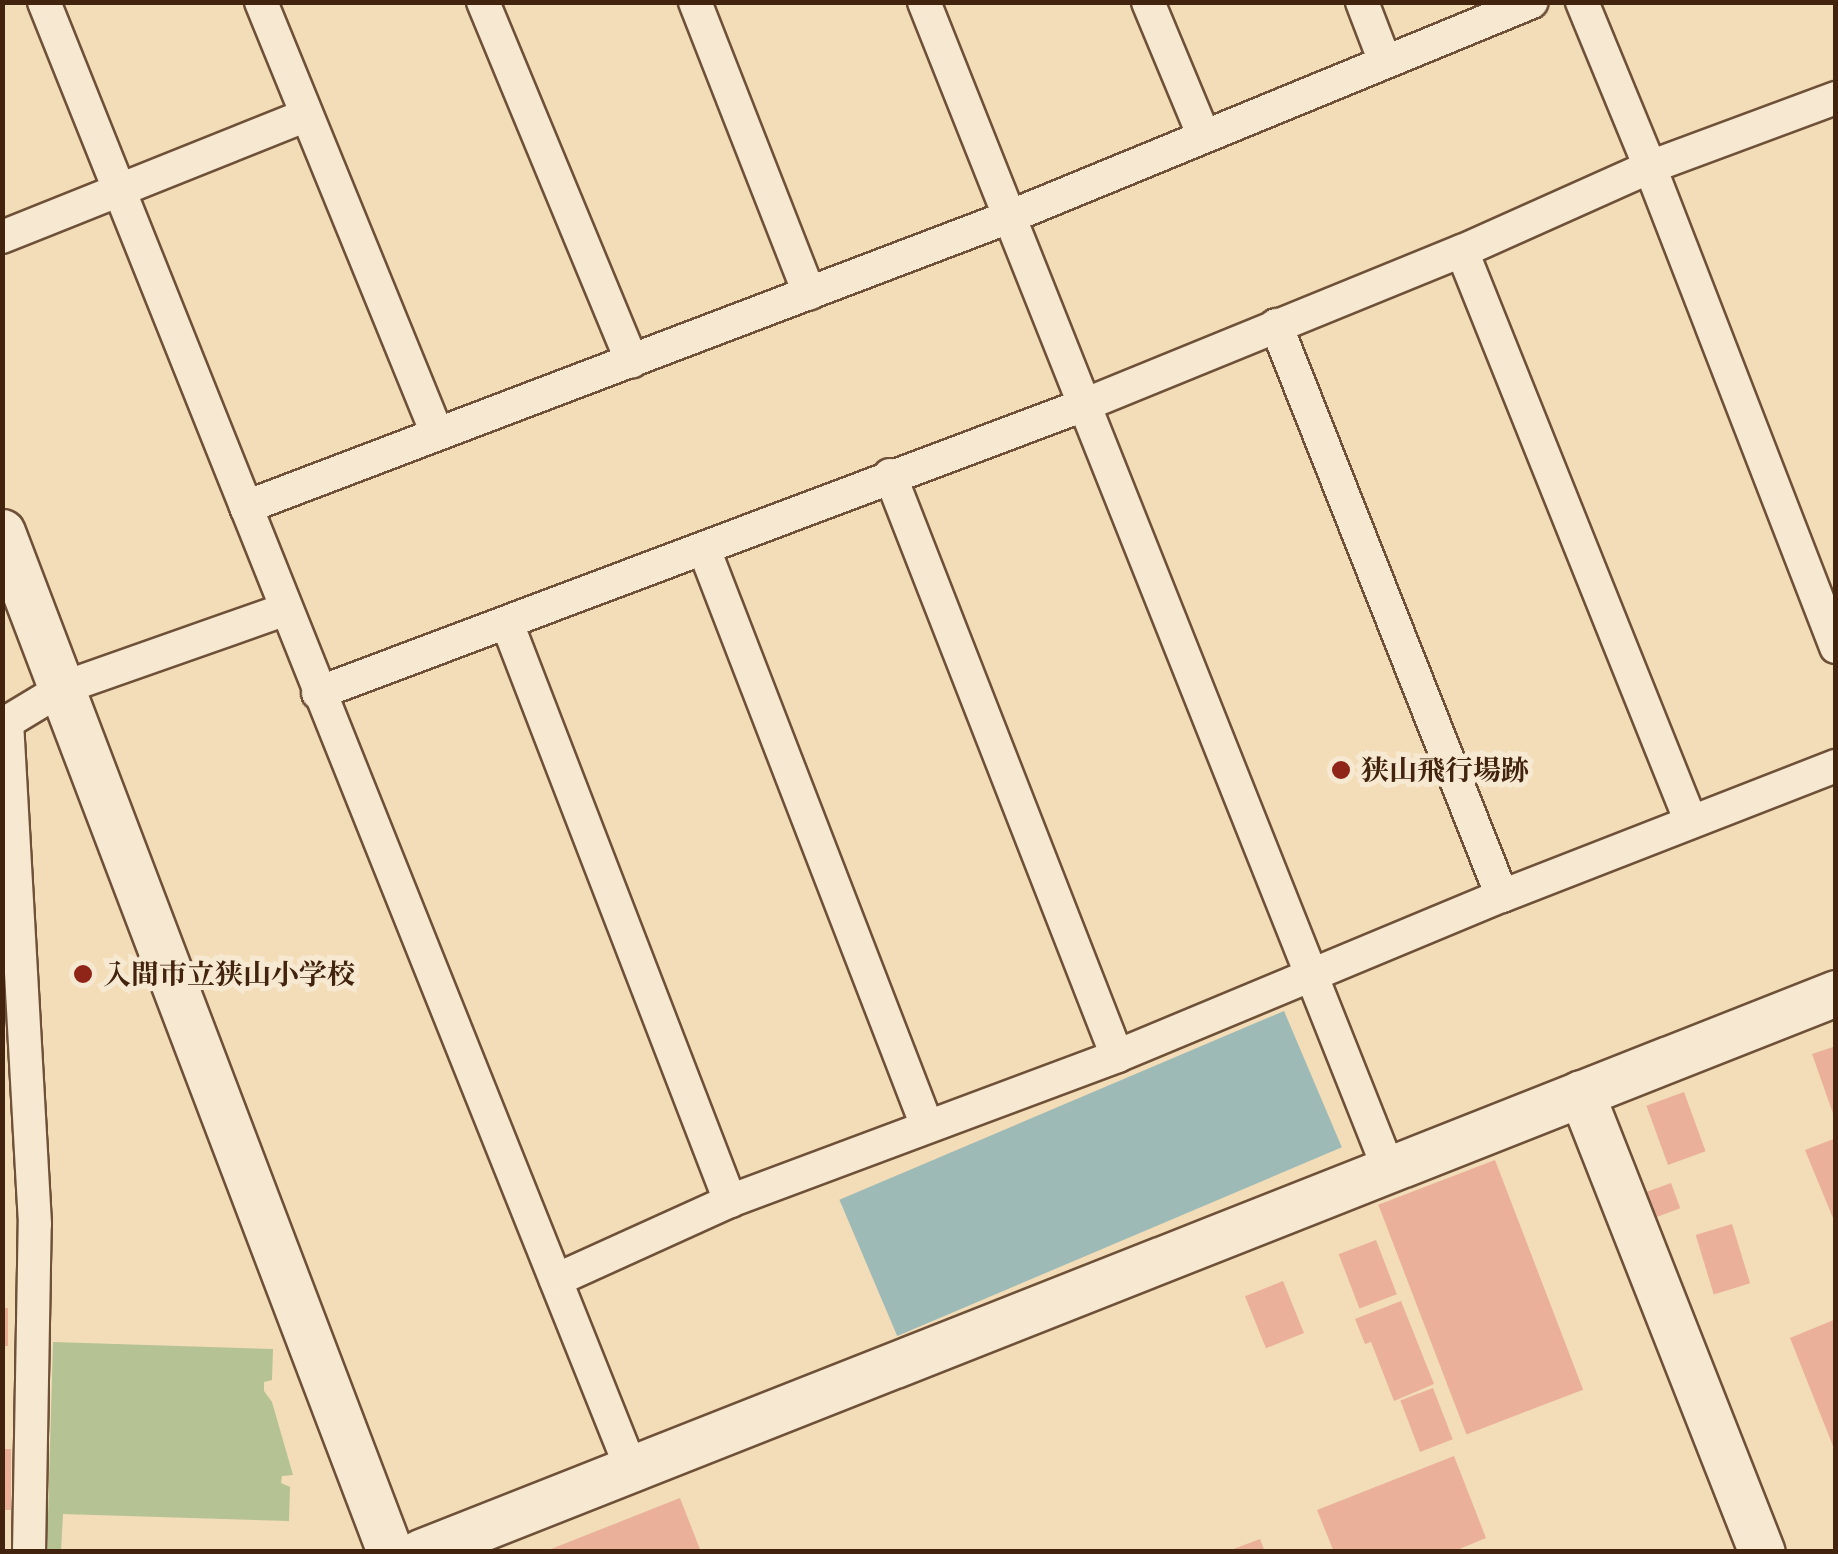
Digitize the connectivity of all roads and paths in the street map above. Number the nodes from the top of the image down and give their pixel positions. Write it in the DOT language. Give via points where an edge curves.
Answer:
graph roads {
  1 [pos="44,2"];
  2 [pos="261,2"];
  3 [pos="483,2"];
  4 [pos="696,2"];
  5 [pos="924,2"];
  6 [pos="1148,2"];
  7 [pos="1362,2"];
  8 [pos="1532,2"];
  9 [pos="1582,2"];
  10 [pos="1385,62"];
  11 [pos="1836,98"];
  12 [pos="307,115"];
  13 [pos="1203,134"];
  14 [pos="1650,167"];
  15 [pos="118,189"];
  16 [pos="1009,217"];
  17 [pos="2,237"];
  18 [pos="1462,251"];
  19 [pos="809,293"];
  20 [pos="1276,326"];
  21 [pos="632,361"];
  22 [pos="1084,405"];
  23 [pos="437,434"];
  24 [pos="890,475"];
  25 [pos="246,507"];
  26 [pos="2,532"];
  27 [pos="704,549"];
  28 [pos="286,609"];
  29 [pos="506,623"];
  30 [pos="1836,647"];
  31 [pos="64,687"];
  32 [pos="318,692"];
  33 [pos="1836,766"];
  34 [pos="1691,822"];
  35 [pos="1502,896"];
  36 [pos="1311,978"];
  37 [pos="1836,993"];
  38 [pos="1117,1056"];
  39 [pos="1581,1093"];
  40 [pos="928,1126"];
  41 [pos="1390,1170"];
  42 [pos="730,1201"];
  43 [pos="556,1280"];
  44 [pos="632,1468"];
  45 [pos="28,1552"];
  46 [pos="390,1552"];
  47 [pos="421,1552"];
  48 [pos="1762,1552"];
  1 -- 15 [label="street"];
  2 -- 12 [label="street"];
  3 -- 21 [label="street"];
  4 -- 19 [label="street"];
  5 -- 16 [label="street"];
  6 -- 13 [label="street"];
  7 -- 10 [label="street"];
  8 -- 10 [label="street"];
  9 -- 14 [label="street"];
  10 -- 13 [label="street"];
  11 -- 14 [label="street"];
  12 -- 15 [label="street"];
  12 -- 23 [label="street"];
  13 -- 16 [label="street"];
  14 -- 18 [label="street"];
  14 -- 30 [label="street"];
  15 -- 17 [label="street"];
  15 -- 25 [label="street"];
  16 -- 19 [label="street"];
  16 -- 22 [label="street"];
  18 -- 20 [label="street"];
  18 -- 34 [label="street"];
  19 -- 21 [label="street"];
  20 -- 22 [label="street"];
  20 -- 35 [label="street"];
  21 -- 23 [label="street"];
  22 -- 24 [label="street"];
  22 -- 36 [label="street"];
  23 -- 25 [label="street"];
  24 -- 27 [label="street"];
  24 -- 38 [label="street"];
  25 -- 28 [label="street"];
  26 -- 31 [label="street"];
  27 -- 29 [label="street"];
  27 -- 40 [label="street"];
  28 -- 31 [label="street"];
  28 -- 32 [label="street"];
  29 -- 32 [label="street"];
  29 -- 42 [label="street"];
  31 -- 45 [label="street" via="7,722 35,1224"];
  31 -- 46 [label="street"];
  32 -- 43 [label="street"];
  33 -- 34 [label="street"];
  34 -- 35 [label="street"];
  35 -- 36 [label="street"];
  36 -- 38 [label="street"];
  36 -- 41 [label="street"];
  37 -- 39 [label="street"];
  38 -- 40 [label="street"];
  39 -- 41 [label="street"];
  39 -- 48 [label="street"];
  40 -- 42 [label="street"];
  41 -- 44 [label="street"];
  42 -- 43 [label="street"];
  43 -- 44 [label="street"];
  44 -- 47 [label="street"];
}
